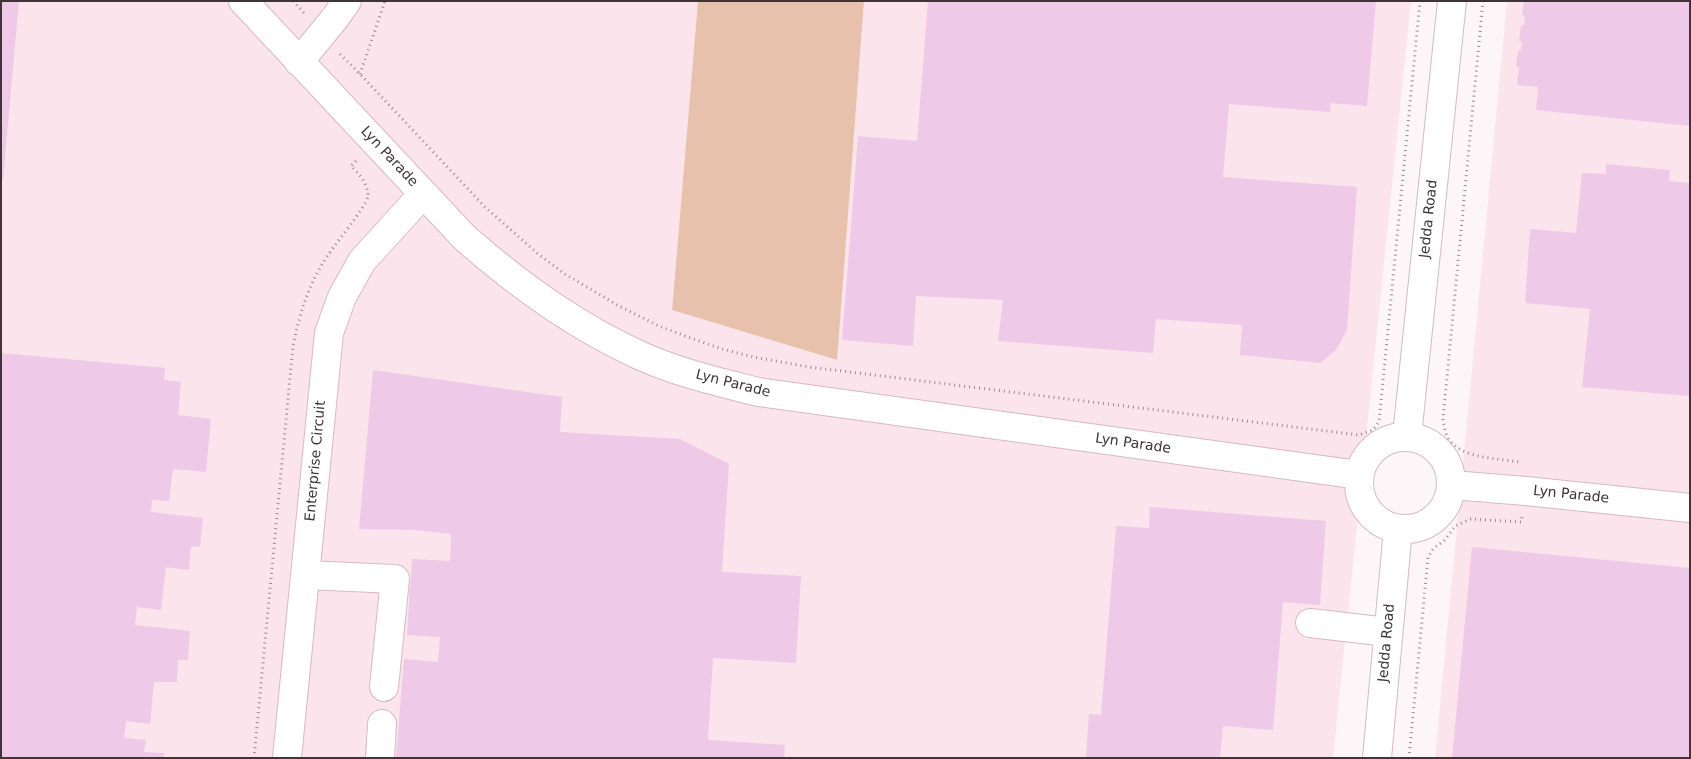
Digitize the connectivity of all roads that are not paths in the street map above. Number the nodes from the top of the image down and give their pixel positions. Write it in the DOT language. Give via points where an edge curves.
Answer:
graph roads {
  1 [pos="243,1"];
  2 [pos="347,1"];
  3 [pos="1452,1"];
  4 [pos="299,62"];
  5 [pos="423,194"];
  6 [pos="1406,436"];
  7 [pos="1359,475"];
  8 [pos="1452,485"];
  9 [pos="1690,508"];
  10 [pos="1398,529"];
  11 [pos="306,575"];
  12 [pos="1310,623"];
  13 [pos="1388,632"];
  14 [pos="384,686"];
  15 [pos="382,724"];
  16 [pos="287,758"];
  17 [pos="380,758"];
  18 [pos="1377,758"];
  1 -- 4 [label="street, Lyn Parade"];
  2 -- 4 [label="street"];
  3 -- 6 [label="street, Jedda Road"];
  4 -- 5 [label="street, Lyn Parade"];
  5 -- 7 [label="street, Lyn Parade" via="464,237 542,300 642,356 701,378 758,392 816,401"];
  5 -- 11 [label="street, Enterprise Circuit" via="362,261 342,297 329,333"];
  6 -- 7 [label="street" via="1381,442 1367,456"];
  6 -- 8 [label="street" via="1434,446 1444,457"];
  7 -- 10 [label="street" via="1363,503 1372,516"];
  8 -- 9 [label="street, Lyn Parade"];
  8 -- 10 [label="street" via="1440,514 1413,529"];
  10 -- 13 [label="street, Jedda Road"];
  11 -- 14 [label="street" via="395,579"];
  11 -- 16 [label="street, Enterprise Circuit"];
  12 -- 13 [label="street"];
  13 -- 18 [label="street, Jedda Road"];
  15 -- 17 [label="street"];
}
